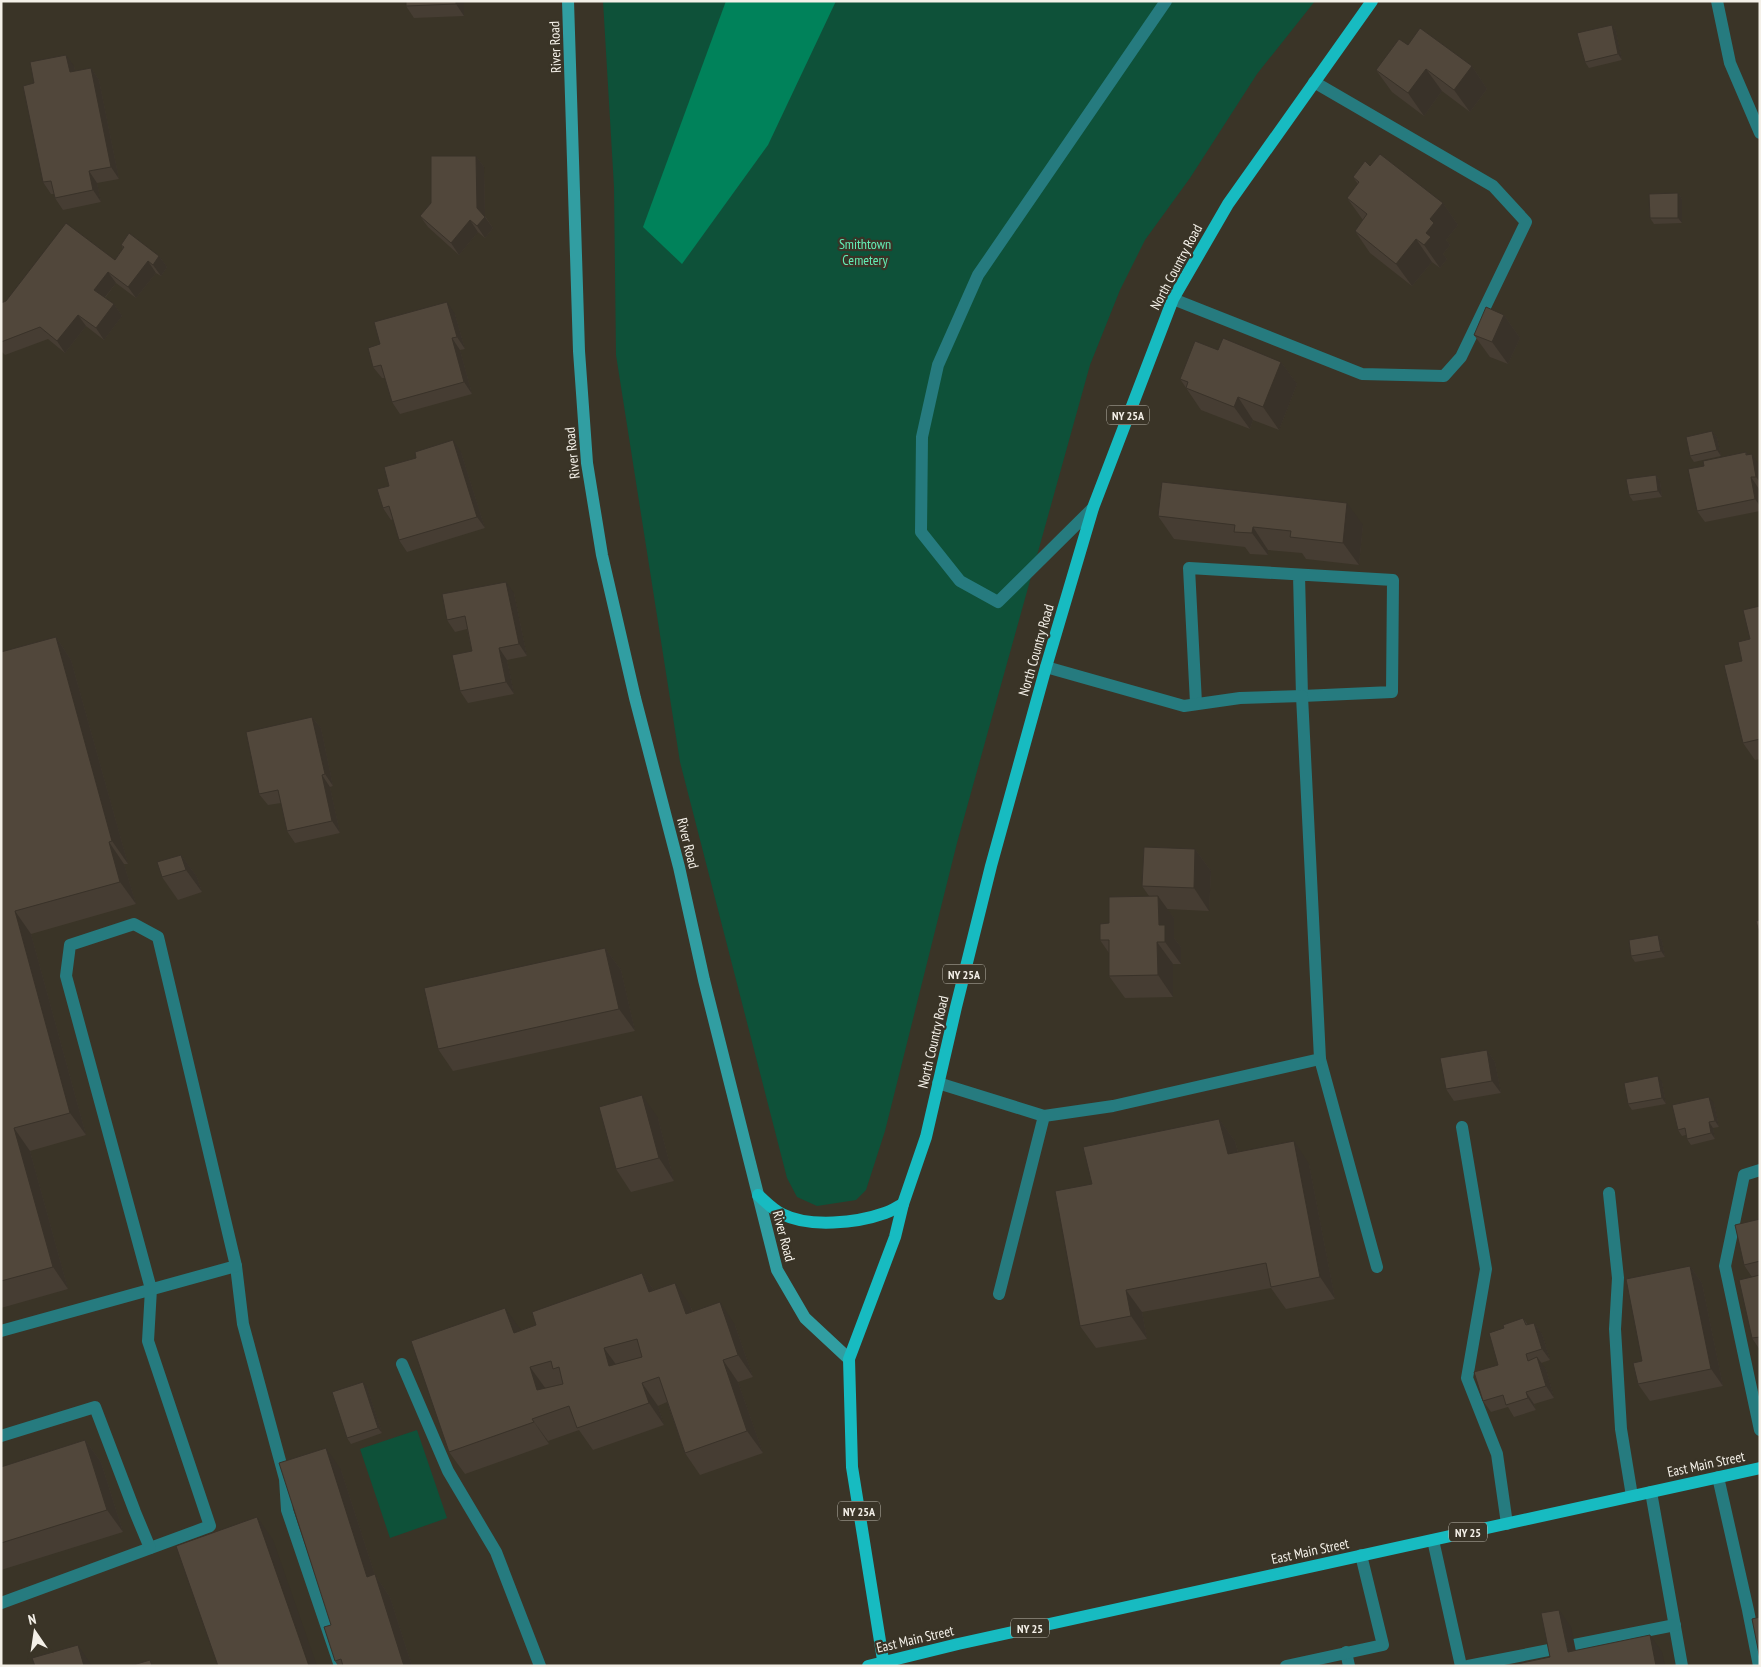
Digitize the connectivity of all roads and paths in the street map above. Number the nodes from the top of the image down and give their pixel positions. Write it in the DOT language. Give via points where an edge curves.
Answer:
graph roads {
  1 [pos="568,1"];
  2 [pos="1166,1"];
  3 [pos="1372,1"];
  4 [pos="1717,1"];
  5 [pos="1314,82"];
  6 [pos="1760,133"];
  7 [pos="1173,299"];
  8 [pos="1093,508"];
  9 [pos="1299,574"];
  10 [pos="1046,667"];
  11 [pos="1302,696"];
  12 [pos="1196,703"];
  13 [pos="1320,1059"];
  14 [pos="938,1083"];
  15 [pos="1044,1116"];
  16 [pos="1462,1127"];
  17 [pos="1760,1170"];
  18 [pos="1610,1193"];
  19 [pos="758,1195"];
  20 [pos="903,1204"];
  21 [pos="236,1266"];
  22 [pos="1377,1267"];
  23 [pos="151,1289"];
  24 [pos="999,1294"];
  25 [pos="1,1331"];
  26 [pos="849,1359"];
  27 [pos="402,1364"];
  28 [pos="1760,1430"];
  29 [pos="1,1436"];
  30 [pos="1760,1468"];
  31 [pos="1718,1477"];
  32 [pos="1651,1492"];
  33 [pos="1632,1496"];
  34 [pos="1507,1524"];
  35 [pos="1433,1540"];
  36 [pos="150,1548"];
  37 [pos="1361,1556"];
  38 [pos="1,1603"];
  39 [pos="1675,1625"];
  40 [pos="1346,1652"];
  41 [pos="884,1663"];
  42 [pos="340,1666"];
  43 [pos="540,1666"];
  44 [pos="868,1666"];
  45 [pos="1286,1666"];
  46 [pos="1349,1666"];
  47 [pos="1461,1666"];
  48 [pos="1468,1666"];
  49 [pos="1682,1666"];
  50 [pos="1759,1666"];
  1 -- 19 [label="street, River Road" via="579,351 587,463 602,555 634,698 679,867"];
  2 -- 8 [label="street" via="978,276 938,365 922,437 921,532 960,581 998,602"];
  3 -- 5 [label="main road, North Country Road / NY 25A"];
  4 -- 6 [label="street" via="1730,63"];
  5 -- 7 [label="main road, North Country Road / NY 25A" via="1228,204"];
  5 -- 7 [label="street" via="1494,186 1526,222 1461,357 1444,376 1362,374"];
  7 -- 8 [label="main road, North Country Road / NY 25A"];
  8 -- 10 [label="main road, North Country Road / NY 25A"];
  9 -- 11 [label="street"];
  9 -- 11 [label="street" via="1393,580 1392,692"];
  9 -- 12 [label="street" via="1189,568"];
  10 -- 12 [label="street" via="1184,706"];
  10 -- 14 [label="main road, North Country Road / NY 25A"];
  11 -- 12 [label="street"];
  11 -- 13 [label="street"];
  13 -- 15 [label="street" via="1113,1106"];
  13 -- 22 [label="street"];
  14 -- 15 [label="street"];
  14 -- 20 [label="main road, North Country Road / NY 25A" via="926,1137"];
  15 -- 24 [label="street"];
  16 -- 34 [label="street" via="1486,1269 1466,1378 1497,1454"];
  17 -- 28 [label="street" via="1744,1175 1725,1266"];
  18 -- 33 [label="street" via="1618,1278 1615,1329 1621,1429"];
  19 -- 20 [label="main road" via="781,1214 810,1222 857,1219 886,1213"];
  19 -- 26 [label="street, River Road" via="777,1270 805,1318"];
  20 -- 26 [label="main road, North Country Road / NY 25A" via="895,1237"];
  21 -- 23 [label="street"];
  21 -- 23 [label="street" via="158,937 134,924 70,945 66,976"];
  21 -- 42 [label="street" via="243,1324 285,1479 286,1510"];
  23 -- 25 [label="street"];
  23 -- 36 [label="street" via="148,1341 210,1526"];
  26 -- 41 [label="main road, NY 25A" via="852,1466"];
  27 -- 43 [label="street" via="448,1471 496,1552"];
  29 -- 36 [label="street" via="95,1407"];
  30 -- 31 [label="main road, East Main Street / NY 25"];
  31 -- 32 [label="main road, East Main Street / NY 25"];
  31 -- 50 [label="street"];
  32 -- 33 [label="main road, East Main Street / NY 25"];
  32 -- 39 [label="street"];
  33 -- 34 [label="main road, East Main Street / NY 25"];
  34 -- 35 [label="main road, East Main Street / NY 25"];
  35 -- 37 [label="main road, East Main Street / NY 25"];
  35 -- 47 [label="street"];
  36 -- 38 [label="street"];
  37 -- 40 [label="street" via="1383,1645"];
  37 -- 41 [label="main road, East Main Street / NY 25"];
  39 -- 48 [label="street"];
  39 -- 49 [label="street"];
  40 -- 45 [label="street"];
  40 -- 46 [label="street"];
  41 -- 44 [label="main road, East Main Street / NY 25"];
}
